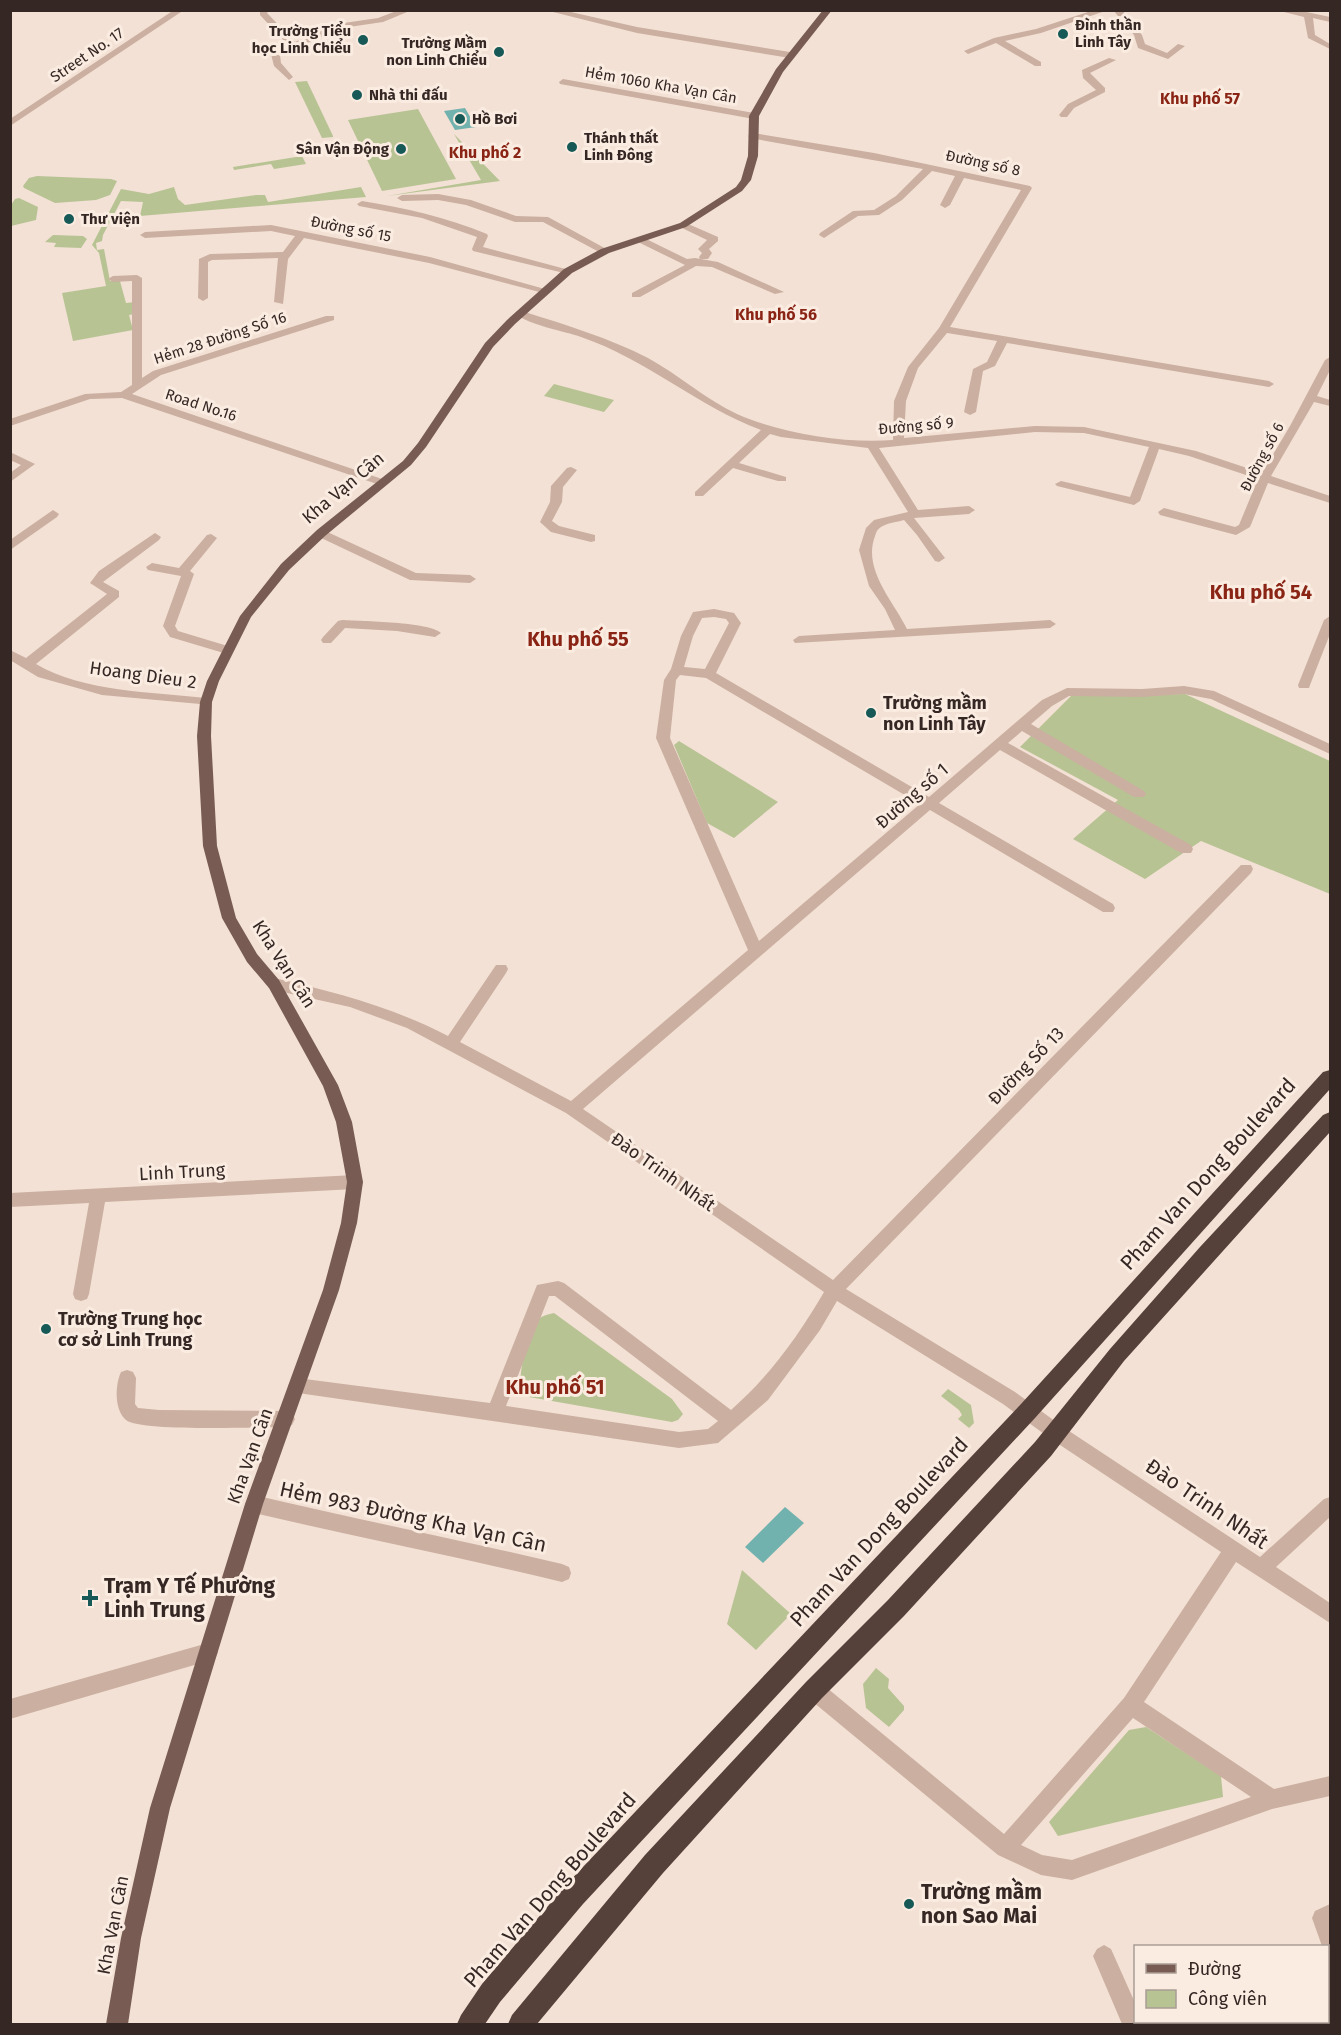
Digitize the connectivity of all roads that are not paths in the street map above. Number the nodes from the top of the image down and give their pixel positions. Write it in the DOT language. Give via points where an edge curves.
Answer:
graph roads {
  1 [pos="180,10"];
  2 [pos="265,10"];
  3 [pos="408,10"];
  4 [pos="549,10"];
  5 [pos="828,10"];
  6 [pos="1104,10"];
  7 [pos="1117,10"];
  8 [pos="1280,10"];
  9 [pos="1308,15"];
  10 [pos="1330,19"];
  11 [pos="996,40"];
  12 [pos="294,46"];
  13 [pos="1181,46"];
  14 [pos="1330,47"];
  15 [pos="968,51"];
  16 [pos="790,55"];
  17 [pos="1112,60"];
  18 [pos="1038,64"];
  19 [pos="290,77"];
  20 [pos="563,82"];
  21 [pos="1064,115"];
  22 [pos="754,116"];
  23 [pos="10,123"];
  24 [pos="753,136"];
  25 [pos="929,168"];
  26 [pos="961,174"];
  27 [pos="402,198"];
  28 [pos="362,204"];
  29 [pos="945,206"];
  30 [pos="683,225"];
  31 [pos="302,234"];
  32 [pos="145,235"];
  33 [pos="824,235"];
  34 [pos="642,240"];
  35 [pos="605,251"];
  36 [pos="286,255"];
  37 [pos="699,259"];
  38 [pos="568,271"];
  39 [pos="113,279"];
  40 [pos="547,291"];
  41 [pos="779,292"];
  42 [pos="636,295"];
  43 [pos="202,298"];
  44 [pos="279,302"];
  45 [pos="521,314"];
  46 [pos="330,318"];
  47 [pos="944,329"];
  48 [pos="1003,339"];
  49 [pos="1330,365"];
  50 [pos="1269,384"];
  51 [pos="137,386"];
  52 [pos="123,395"];
  53 [pos="1310,398"];
  54 [pos="1330,403"];
  55 [pos="970,412"];
  56 [pos="10,423"];
  57 [pos="769,429"];
  58 [pos="898,444"];
  59 [pos="872,445"];
  60 [pos="1155,445"];
  61 [pos="10,455"];
  62 [pos="731,464"];
  63 [pos="571,470"];
  64 [pos="1264,477"];
  65 [pos="10,478"];
  66 [pos="782,478"];
  67 [pos="381,482"];
  68 [pos="1061,484"];
  69 [pos="699,494"];
  70 [pos="1330,500"];
  71 [pos="969,510"];
  72 [pos="1164,512"];
  73 [pos="53,514"];
  74 [pos="910,514"];
  75 [pos="321,533"];
  76 [pos="155,537"];
  77 [pos="211,538"];
  78 [pos="591,538"];
  79 [pos="10,546"];
  80 [pos="939,558"];
  81 [pos="152,567"];
  82 [pos="183,571"];
  83 [pos="470,579"];
  84 [pos="1330,620"];
  85 [pos="1050,624"];
  86 [pos="435,633"];
  87 [pos="903,634"];
  88 [pos="327,640"];
  89 [pos="799,640"];
  90 [pos="227,650"];
  91 [pos="10,654"];
  92 [pos="27,664"];
  93 [pos="677,670"];
  94 [pos="709,674"];
  95 [pos="1304,685"];
  96 [pos="206,702"];
  97 [pos="1022,725"];
  98 [pos="999,744"];
  99 [pos="1330,749"];
  100 [pos="1139,794"];
  101 [pos="932,802"];
  102 [pos="1186,849"];
  103 [pos="1246,869"];
  104 [pos="1108,908"];
  105 [pos="756,952"];
  106 [pos="501,969"];
  107 [pos="274,984"];
  108 [pos="451,1044"];
  109 [pos="1330,1077"];
  110 [pos="572,1109"];
  111 [pos="1330,1120"];
  112 [pos="355,1182"];
  113 [pos="98,1196"];
  114 [pos="10,1200"];
  115 [pos="834,1290"];
  116 [pos="81,1294"];
  117 [pos="127,1378"];
  118 [pos="297,1386"];
  119 [pos="1028,1411"];
  120 [pos="495,1412"];
  121 [pos="286,1419"];
  122 [pos="732,1421"];
  123 [pos="1057,1433"];
  124 [pos="254,1504"];
  125 [pos="1330,1505"];
  126 [pos="1234,1549"];
  127 [pos="1262,1568"];
  128 [pos="562,1573"];
  129 [pos="1330,1614"];
  130 [pos="208,1652"];
  131 [pos="814,1690"];
  132 [pos="1131,1705"];
  133 [pos="10,1708"];
  134 [pos="1330,1785"];
  135 [pos="1272,1798"];
  136 [pos="1005,1848"];
  137 [pos="1330,1914"];
  138 [pos="1330,1941"];
  139 [pos="1104,1956"];
  140 [pos="117,2025"];
  141 [pos="470,2025"];
  142 [pos="521,2025"];
  143 [pos="1133,2025"];
  1 -- 23 [label="street, Street No. 17"];
  2 -- 12 [label="street" via="263,13"];
  3 -- 12 [label="street" via="380,20 340,26"];
  4 -- 16 [label="street" via="637,30"];
  5 -- 16 [label="main road"];
  6 -- 11 [label="street"];
  7 -- 13 [label="street" via="1138,35 1141,46 1168,56"];
  8 -- 9 [label="street"];
  9 -- 10 [label="street"];
  9 -- 14 [label="street" via="1311,36"];
  11 -- 15 [label="street"];
  11 -- 18 [label="street"];
  12 -- 19 [label="street" via="275,54 277,64"];
  16 -- 22 [label="main road, Kha Vạn Cân"];
  17 -- 21 [label="street" via="1085,72 1102,90"];
  20 -- 22 [label="street, Hẻm 1060 Kha Vạn Cân"];
  22 -- 24 [label="main road, Kha Vạn Cân"];
  24 -- 25 [label="street, Đường số 8"];
  24 -- 30 [label="main road, Kha Vạn Cân" via="753,156 746,180 722,202"];
  25 -- 26 [label="street, Đường số 8"];
  25 -- 33 [label="street" via="899,198 876,213 856,213"];
  26 -- 29 [label="street"];
  26 -- 47 [label="street, Đường số 8" via="1027,188"];
  27 -- 35 [label="street" via="438,196 515,219 545,219"];
  28 -- 38 [label="street" via="450,223 483,236 477,249"];
  30 -- 34 [label="main road, Kha Vạn Cân"];
  30 -- 37 [label="street" via="714,238 703,249 707,253"];
  31 -- 32 [label="street, Đường số 15" via="271,228"];
  31 -- 36 [label="street"];
  31 -- 40 [label="street, Đường số 15" via="430,260"];
  34 -- 35 [label="main road, Kha Vạn Cân"];
  34 -- 37 [label="street" via="685,262"];
  35 -- 38 [label="main road, Kha Vạn Cân"];
  36 -- 43 [label="street" via="210,257 203,261"];
  36 -- 44 [label="street" via="279,281"];
  37 -- 41 [label="street"];
  37 -- 42 [label="street"];
  38 -- 40 [label="main road, Kha Vạn Cân"];
  39 -- 51 [label="street" via="137,278"];
  40 -- 45 [label="main road, Kha Vạn Cân"];
  45 -- 57 [label="street, Đường số 9" via="588,336 645,361 725,411"];
  45 -- 67 [label="main road, Kha Vạn Cân" via="489,345 407,463"];
  46 -- 51 [label="street, Hẻm 28 Đường Số 16" via="157,373"];
  47 -- 48 [label="street"];
  47 -- 58 [label="street, Đường số 8" via="913,367 900,401"];
  48 -- 50 [label="street"];
  48 -- 55 [label="street" via="991,364 978,369"];
  49 -- 53 [label="street, Đường số 6"];
  51 -- 52 [label="street, Hẻm 28 Đường Số 16"];
  52 -- 56 [label="street, Road No.16" via="89,396"];
  52 -- 67 [label="street, Road No.16"];
  53 -- 54 [label="street"];
  53 -- 64 [label="street, Đường số 6"];
  57 -- 59 [label="street, Đường số 9" via="781,434"];
  57 -- 62 [label="street"];
  58 -- 59 [label="street, Đường số 9"];
  58 -- 60 [label="street, Đường số 9" via="1044,429 1084,430"];
  59 -- 74 [label="street"];
  60 -- 64 [label="street, Đường số 9"];
  60 -- 68 [label="street" via="1134,501"];
  61 -- 65 [label="street" via="29,464"];
  62 -- 66 [label="street"];
  62 -- 69 [label="street"];
  63 -- 78 [label="street" via="557,486 556,502 546,522"];
  64 -- 70 [label="street, Đường số 9"];
  64 -- 72 [label="street, Đường số 6" via="1244,527 1236,531"];
  67 -- 75 [label="main road, Kha Vạn Cân"];
  71 -- 74 [label="street"];
  73 -- 79 [label="street"];
  74 -- 80 [label="street"];
  74 -- 87 [label="street" via="878,523 872,528 865,550 875,586"];
  75 -- 83 [label="street" via="414,577"];
  75 -- 90 [label="main road, Kha Vạn Cân" via="285,567 246,616"];
  76 -- 92 [label="street" via="96,583 115,594"];
  77 -- 82 [label="street"];
  81 -- 82 [label="street"];
  82 -- 90 [label="street" via="189,578 169,626 171,631"];
  84 -- 95 [label="street"];
  85 -- 87 [label="street"];
  86 -- 88 [label="street" via="342,624"];
  87 -- 89 [label="street"];
  90 -- 96 [label="main road, Kha Vạn Cân"];
  91 -- 92 [label="street, Hoang Dieu 2"];
  92 -- 96 [label="street, Hoang Dieu 2" via="43,674 102,691"];
  93 -- 94 [label="street"];
  93 -- 94 [label="street" via="697,615 730,616 735,623"];
  93 -- 105 [label="street" via="670,680 663,738"];
  94 -- 101 [label="street"];
  96 -- 107 [label="main road, Kha Vạn Cân" via="210,846 229,918 252,958"];
  97 -- 98 [label="street, Đường số 1"];
  97 -- 99 [label="street, Đường số 1" via="1067,692 1184,690 1214,695"];
  97 -- 100 [label="street"];
  98 -- 101 [label="street, Đường số 1"];
  98 -- 102 [label="street"];
  101 -- 104 [label="street"];
  101 -- 105 [label="street, Đường số 1"];
  103 -- 115 [label="street, Đường Số 13"];
  105 -- 110 [label="street, Đường số 1"];
  106 -- 108 [label="street"];
  107 -- 108 [label="street, Đào Trinh Nhất" via="352,1002 412,1024"];
  107 -- 112 [label="main road, Kha Vạn Cân" via="330,1085 344,1122"];
  108 -- 110 [label="street, Đào Trinh Nhất"];
  109 -- 119 [label="highway, Pham Van Dong Boulevard"];
  110 -- 115 [label="street, Đào Trinh Nhất"];
  111 -- 123 [label="highway" via="1125,1347"];
  112 -- 113 [label="street, Linh Trung"];
  112 -- 118 [label="main road, Kha Vạn Cân" via="331,1290"];
  113 -- 114 [label="street, Linh Trung"];
  113 -- 116 [label="street"];
  115 -- 119 [label="street, Đào Trinh Nhất"];
  115 -- 122 [label="street, Đường Số 13" via="814,1325 762,1394"];
  117 -- 121 [label="street" via="126,1407 133,1415"];
  118 -- 120 [label="street, Đường Số 13"];
  118 -- 121 [label="main road, Kha Vạn Cân"];
  119 -- 123 [label="street, Đào Trinh Nhất"];
  119 -- 141 [label="highway, Pham Van Dong Boulevard" via="574,1896 491,1993"];
  120 -- 122 [label="street, Đường Số 13" via="679,1440 712,1437"];
  120 -- 122 [label="street" via="543,1290 558,1288"];
  121 -- 124 [label="main road, Kha Vạn Cân"];
  123 -- 126 [label="street, Đào Trinh Nhất"];
  123 -- 131 [label="highway" via="896,1608"];
  124 -- 128 [label="street, Hẻm 983 Đường Kha Vạn Cân"];
  124 -- 130 [label="main road, Kha Vạn Cân"];
  125 -- 127 [label="street"];
  126 -- 127 [label="street, Đào Trinh Nhất"];
  126 -- 132 [label="street"];
  127 -- 129 [label="street, Đào Trinh Nhất"];
  130 -- 133 [label="street"];
  130 -- 140 [label="main road, Kha Vạn Cân" via="158,1819 131,1938"];
  131 -- 136 [label="street"];
  131 -- 142 [label="highway" via="654,1864"];
  132 -- 135 [label="street"];
  132 -- 136 [label="street"];
  134 -- 135 [label="street"];
  135 -- 136 [label="street" via="1072,1870 1041,1865"];
  137 -- 138 [label="street" via="1322,1918"];
  139 -- 143 [label="street"];
}
